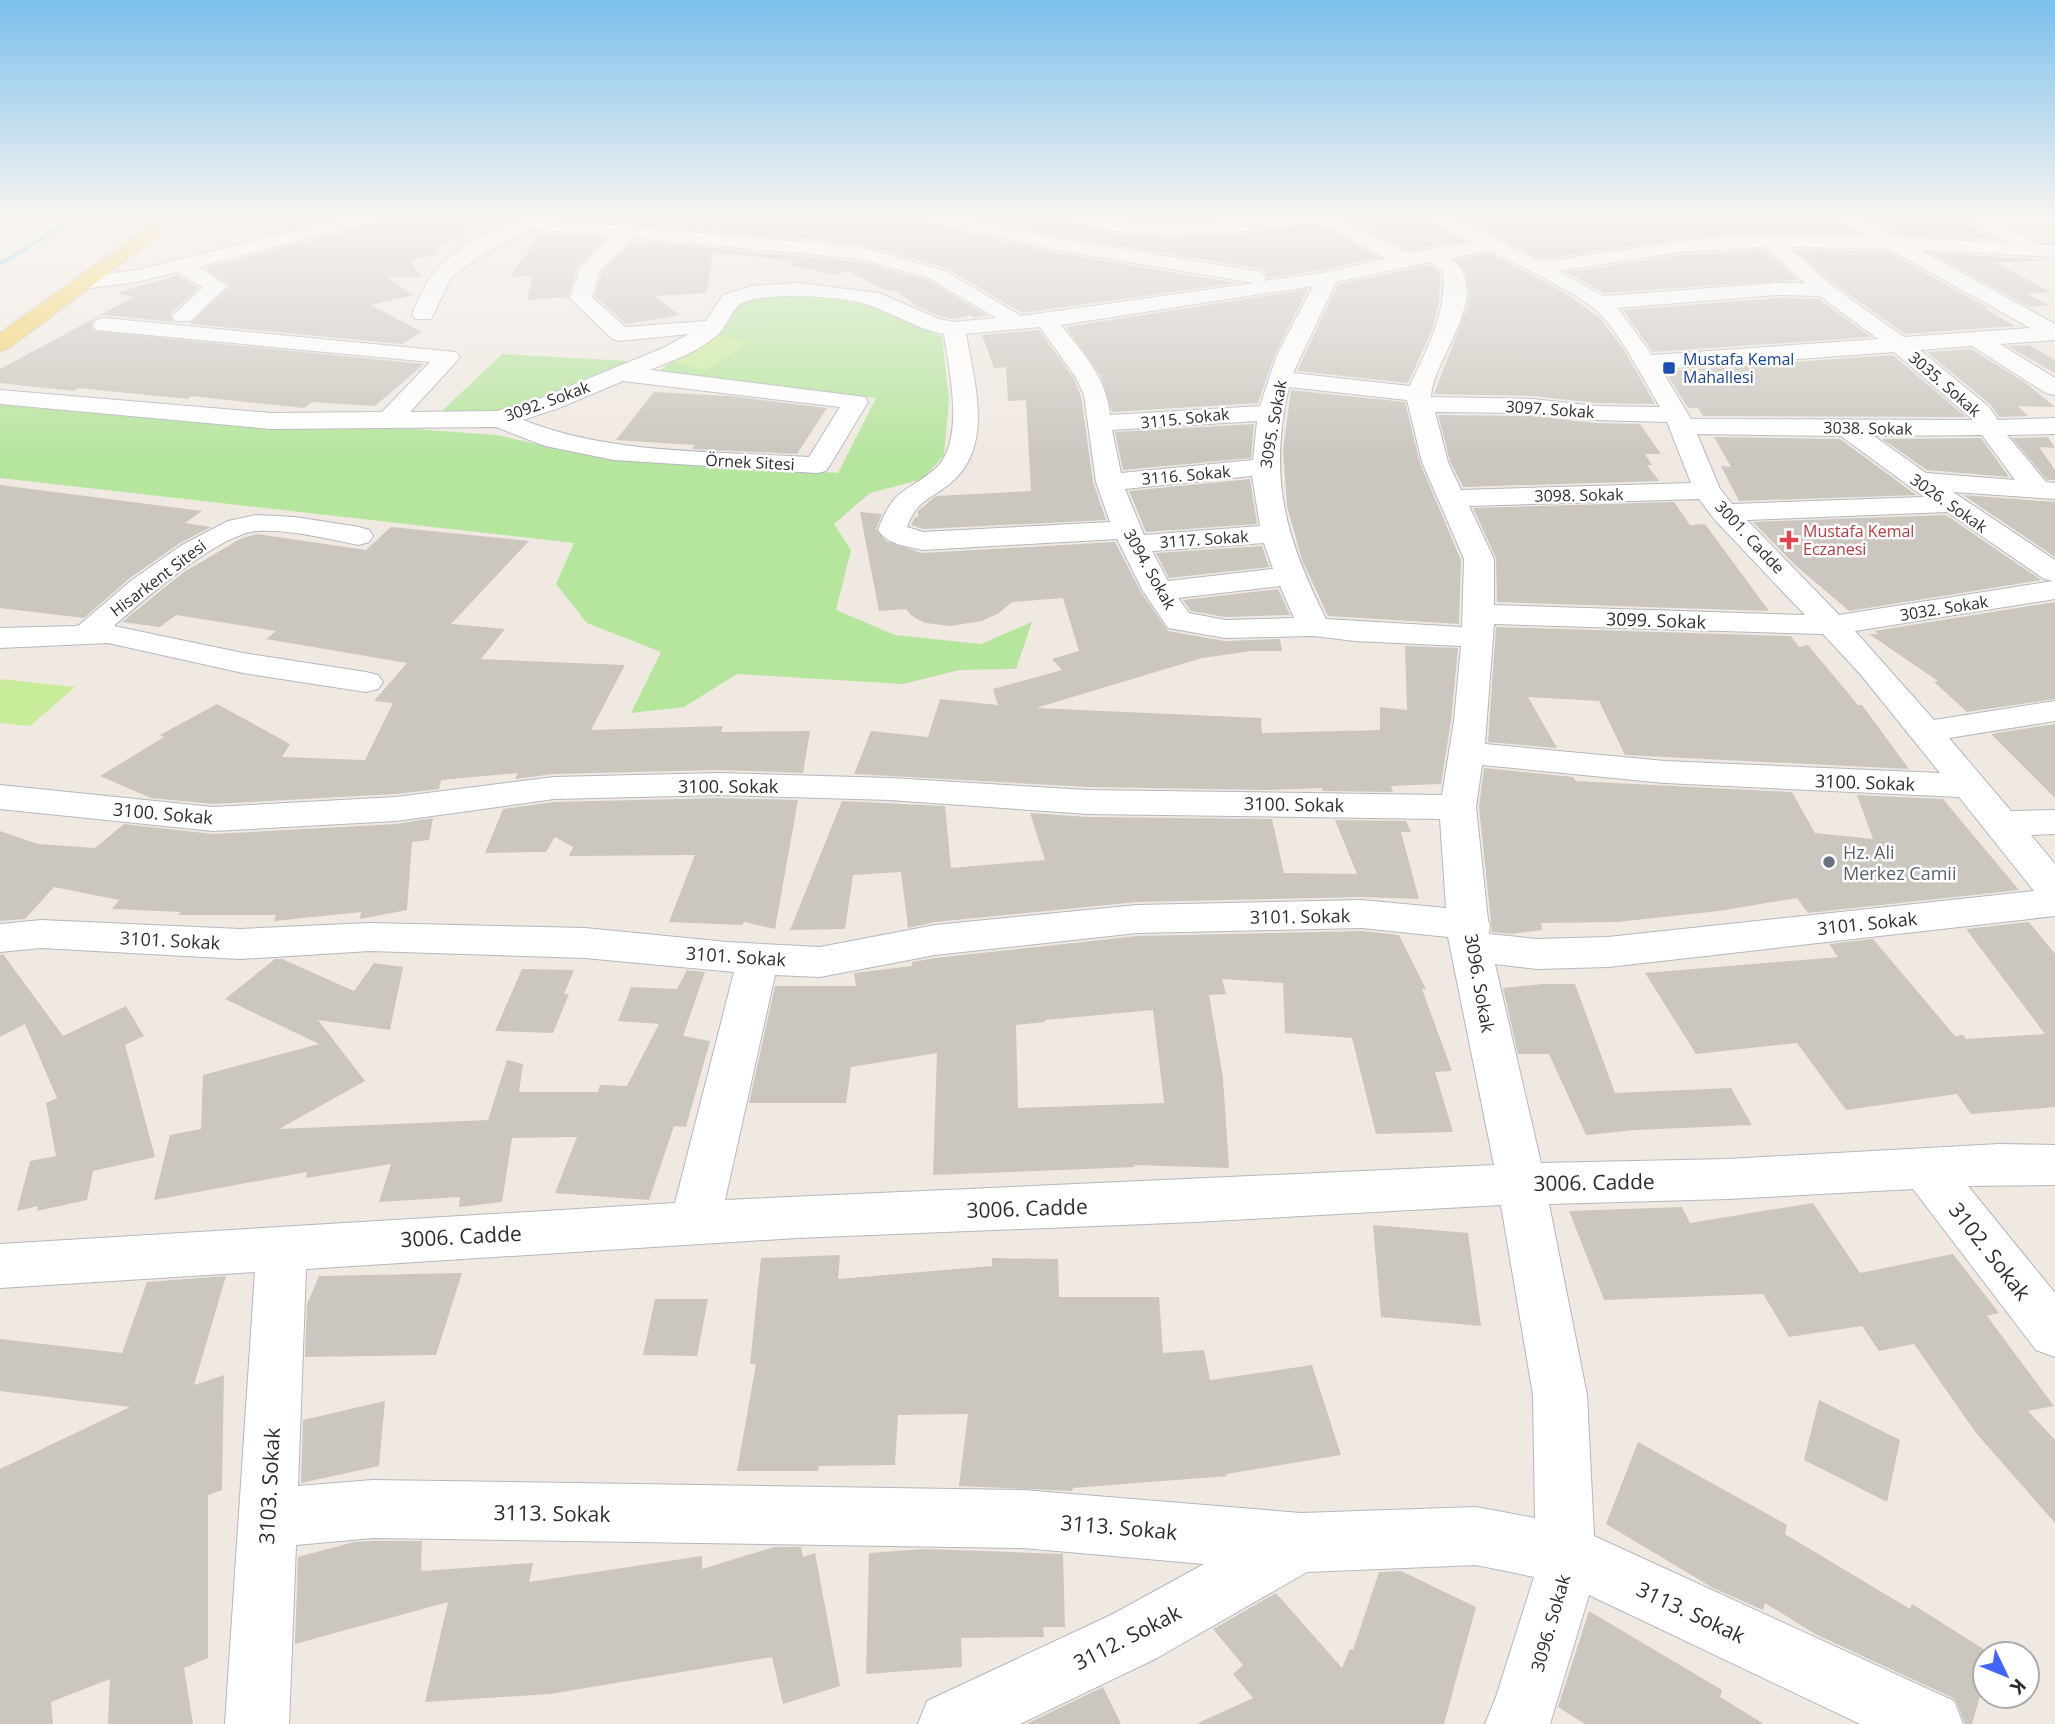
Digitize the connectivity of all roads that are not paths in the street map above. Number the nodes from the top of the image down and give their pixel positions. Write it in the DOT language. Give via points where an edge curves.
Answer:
graph roads {
  1 [pos="64,296"];
  2 [pos="205,296"];
  3 [pos="432,296"];
  4 [pos="581,296"];
  5 [pos="738,296"];
  6 [pos="859,296"];
  7 [pos="977,296"];
  8 [pos="1203,296"];
  9 [pos="1319,296"];
  10 [pos="1454,296"];
  11 [pos="1588,296"];
  12 [pos="1682,296"];
  13 [pos="1834,296"];
  14 [pos="1990,296"];
  15 [pos="1599,303"];
  16 [pos="423,314"];
  17 [pos="183,316"];
  18 [pos="1045,319"];
  19 [pos="1016,322"];
  20 [pos="716,324"];
  21 [pos="104,325"];
  22 [pos="954,329"];
  23 [pos="2055,333"];
  24 [pos="1975,338"];
  25 [pos="0,344"];
  26 [pos="1900,345"];
  27 [pos="1645,363"];
  28 [pos="617,373"];
  29 [pos="1279,379"];
  30 [pos="2055,388"];
  31 [pos="0,397"];
  32 [pos="1420,399"];
  33 [pos="1272,413"];
  34 [pos="499,419"];
  35 [pos="389,420"];
  36 [pos="1679,421"];
  37 [pos="1098,422"];
  38 [pos="2055,426"];
  39 [pos="1992,427"];
  40 [pos="1847,428"];
  41 [pos="1263,467"];
  42 [pos="1920,481"];
  43 [pos="1110,482"];
  44 [pos="1707,490"];
  45 [pos="2046,490"];
  46 [pos="1451,498"];
  47 [pos="1951,504"];
  48 [pos="1724,513"];
  49 [pos="1273,534"];
  50 [pos="359,536"];
  51 [pos="1131,537"];
  52 [pos="2055,573"];
  53 [pos="1289,576"];
  54 [pos="2055,590"];
  55 [pos="1158,591"];
  56 [pos="1833,625"];
  57 [pos="1478,626"];
  58 [pos="1314,627"];
  59 [pos="86,635"];
  60 [pos="0,638"];
  61 [pos="366,682"];
  62 [pos="2055,711"];
  63 [pos="1925,732"];
  64 [pos="1467,753"];
  65 [pos="1969,786"];
  66 [pos="0,797"];
  67 [pos="1458,807"];
  68 [pos="2055,822"];
  69 [pos="2000,824"];
  70 [pos="2055,890"];
  71 [pos="2055,902"];
  72 [pos="1470,936"];
  73 [pos="0,938"];
  74 [pos="758,959"];
  75 [pos="2055,1165"];
  76 [pos="1925,1168"];
  77 [pos="1521,1184"];
  78 [pos="695,1223"];
  79 [pos="282,1247"];
  80 [pos="0,1266"];
  81 [pos="2055,1333"];
  82 [pos="267,1518"];
  83 [pos="1301,1543"];
  84 [pos="1565,1553"];
  85 [pos="257,1724"];
  86 [pos="950,1724"];
  87 [pos="1517,1724"];
  88 [pos="1931,1724"];
  1 -- 25 [label="main road"];
  2 -- 17 [label="street"];
  3 -- 16 [label="street"];
  4 -- 20 [label="street" via="620,334"];
  5 -- 20 [label="street, 3092. Sokak" via="726,305"];
  6 -- 22 [label="street, 3092. Sokak"];
  7 -- 19 [label="street"];
  8 -- 18 [label="street, 3092. Sokak"];
  9 -- 29 [label="street, 3095. Sokak"];
  10 -- 32 [label="street" via="1452,317 1427,369"];
  11 -- 15 [label="street, 3001. Cadde"];
  12 -- 15 [label="street"];
  13 -- 26 [label="street, 3035. Sokak"];
  14 -- 23 [label="street"];
  15 -- 27 [label="street, 3001. Cadde"];
  18 -- 19 [label="street, 3092. Sokak"];
  18 -- 37 [label="street, 3094. Sokak" via="1087,375 1096,395"];
  19 -- 22 [label="street, 3092. Sokak"];
  20 -- 28 [label="street, 3092. Sokak" via="671,352"];
  21 -- 35 [label="street" via="448,357"];
  22 -- 51 [label="street, 3117. Sokak" via="966,428 960,453 948,472 905,500 891,530 922,541"];
  23 -- 24 [label="street"];
  24 -- 26 [label="street"];
  24 -- 30 [label="street"];
  26 -- 27 [label="street"];
  26 -- 39 [label="street, 3035. Sokak" via="1951,385"];
  27 -- 36 [label="street, 3001. Cadde"];
  28 -- 34 [label="street, 3092. Sokak" via="551,403"];
  28 -- 34 [label="street, Örnek Sitesi" via="856,402 817,465 614,452 554,441"];
  29 -- 32 [label="street, 3097. Sokak"];
  29 -- 33 [label="street, 3095. Sokak"];
  31 -- 35 [label="street, 3092. Sokak" via="271,421"];
  32 -- 36 [label="street, 3097. Sokak"];
  32 -- 46 [label="street, 3096. Sokak" via="1435,463"];
  33 -- 37 [label="street, 3115. Sokak"];
  33 -- 41 [label="street, 3095. Sokak"];
  34 -- 35 [label="street, 3092. Sokak"];
  36 -- 40 [label="street, 3038. Sokak"];
  36 -- 44 [label="street, 3001. Cadde"];
  37 -- 43 [label="street, 3094. Sokak"];
  38 -- 39 [label="street, 3038. Sokak"];
  39 -- 40 [label="street, 3038. Sokak"];
  39 -- 45 [label="street, 3035. Sokak" via="2004,449"];
  40 -- 42 [label="street, 3026. Sokak"];
  41 -- 43 [label="street, 3116. Sokak"];
  41 -- 49 [label="street, 3095. Sokak"];
  42 -- 45 [label="street"];
  42 -- 47 [label="street, 3026. Sokak"];
  43 -- 51 [label="street, 3094. Sokak"];
  44 -- 46 [label="street, 3098. Sokak"];
  44 -- 48 [label="street, 3001. Cadde"];
  46 -- 57 [label="street, 3096. Sokak" via="1479,559"];
  47 -- 48 [label="street"];
  47 -- 52 [label="street, 3026. Sokak"];
  48 -- 56 [label="street, 3001. Cadde"];
  49 -- 51 [label="street, 3117. Sokak"];
  49 -- 53 [label="street, 3095. Sokak"];
  50 -- 59 [label="street, Hisarkent Sitesi" via="255,523 218,533 115,608"];
  51 -- 55 [label="street, 3094. Sokak"];
  53 -- 55 [label="street"];
  53 -- 58 [label="street, 3095. Sokak"];
  54 -- 56 [label="street, 3032. Sokak"];
  55 -- 58 [label="street, 3094. Sokak" via="1179,621 1225,629"];
  56 -- 57 [label="street, 3099. Sokak"];
  56 -- 63 [label="street, 3001. Cadde"];
  57 -- 58 [label="street, 3094. Sokak" via="1355,632"];
  57 -- 64 [label="street, 3096. Sokak"];
  59 -- 60 [label="street, Hisarkent Sitesi"];
  59 -- 61 [label="street, Hisarkent Sitesi" via="108,634 243,663"];
  62 -- 63 [label="street"];
  63 -- 65 [label="street, 3001. Cadde"];
  64 -- 65 [label="street, 3100. Sokak" via="1665,772"];
  64 -- 67 [label="street, 3096. Sokak"];
  65 -- 69 [label="street, 3001. Cadde"];
  66 -- 67 [label="street, 3100. Sokak" via="213,819 396,809 554,788 719,784 1088,802"];
  67 -- 72 [label="street, 3096. Sokak"];
  68 -- 69 [label="street"];
  69 -- 70 [label="street, 3001. Cadde"];
  71 -- 72 [label="street, 3101. Sokak" via="1608,952 1537,954"];
  72 -- 74 [label="street, 3101. Sokak" via="1362,914 1137,919 935,940 820,962"];
  72 -- 77 [label="street, 3096. Sokak"];
  73 -- 74 [label="street, 3101. Sokak" via="41,934 240,944 370,937 585,943"];
  74 -- 78 [label="street"];
  75 -- 76 [label="street, 3006. Cadde"];
  76 -- 77 [label="street, 3006. Cadde"];
  76 -- 81 [label="street, 3102. Sokak"];
  77 -- 78 [label="street, 3006. Cadde"];
  77 -- 84 [label="street, 3096. Sokak" via="1560,1395"];
  78 -- 79 [label="street, 3006. Cadde"];
  79 -- 80 [label="street, 3006. Cadde"];
  79 -- 82 [label="street, 3103. Sokak"];
  82 -- 83 [label="street, 3113. Sokak" via="373,1509 1023,1519"];
  82 -- 85 [label="street, 3103. Sokak"];
  83 -- 84 [label="street, 3113. Sokak" via="1476,1536"];
  83 -- 86 [label="street, 3112. Sokak" via="1135,1636"];
  84 -- 87 [label="street, 3096. Sokak" via="1566,1570"];
  84 -- 88 [label="street, 3113. Sokak"];
}
